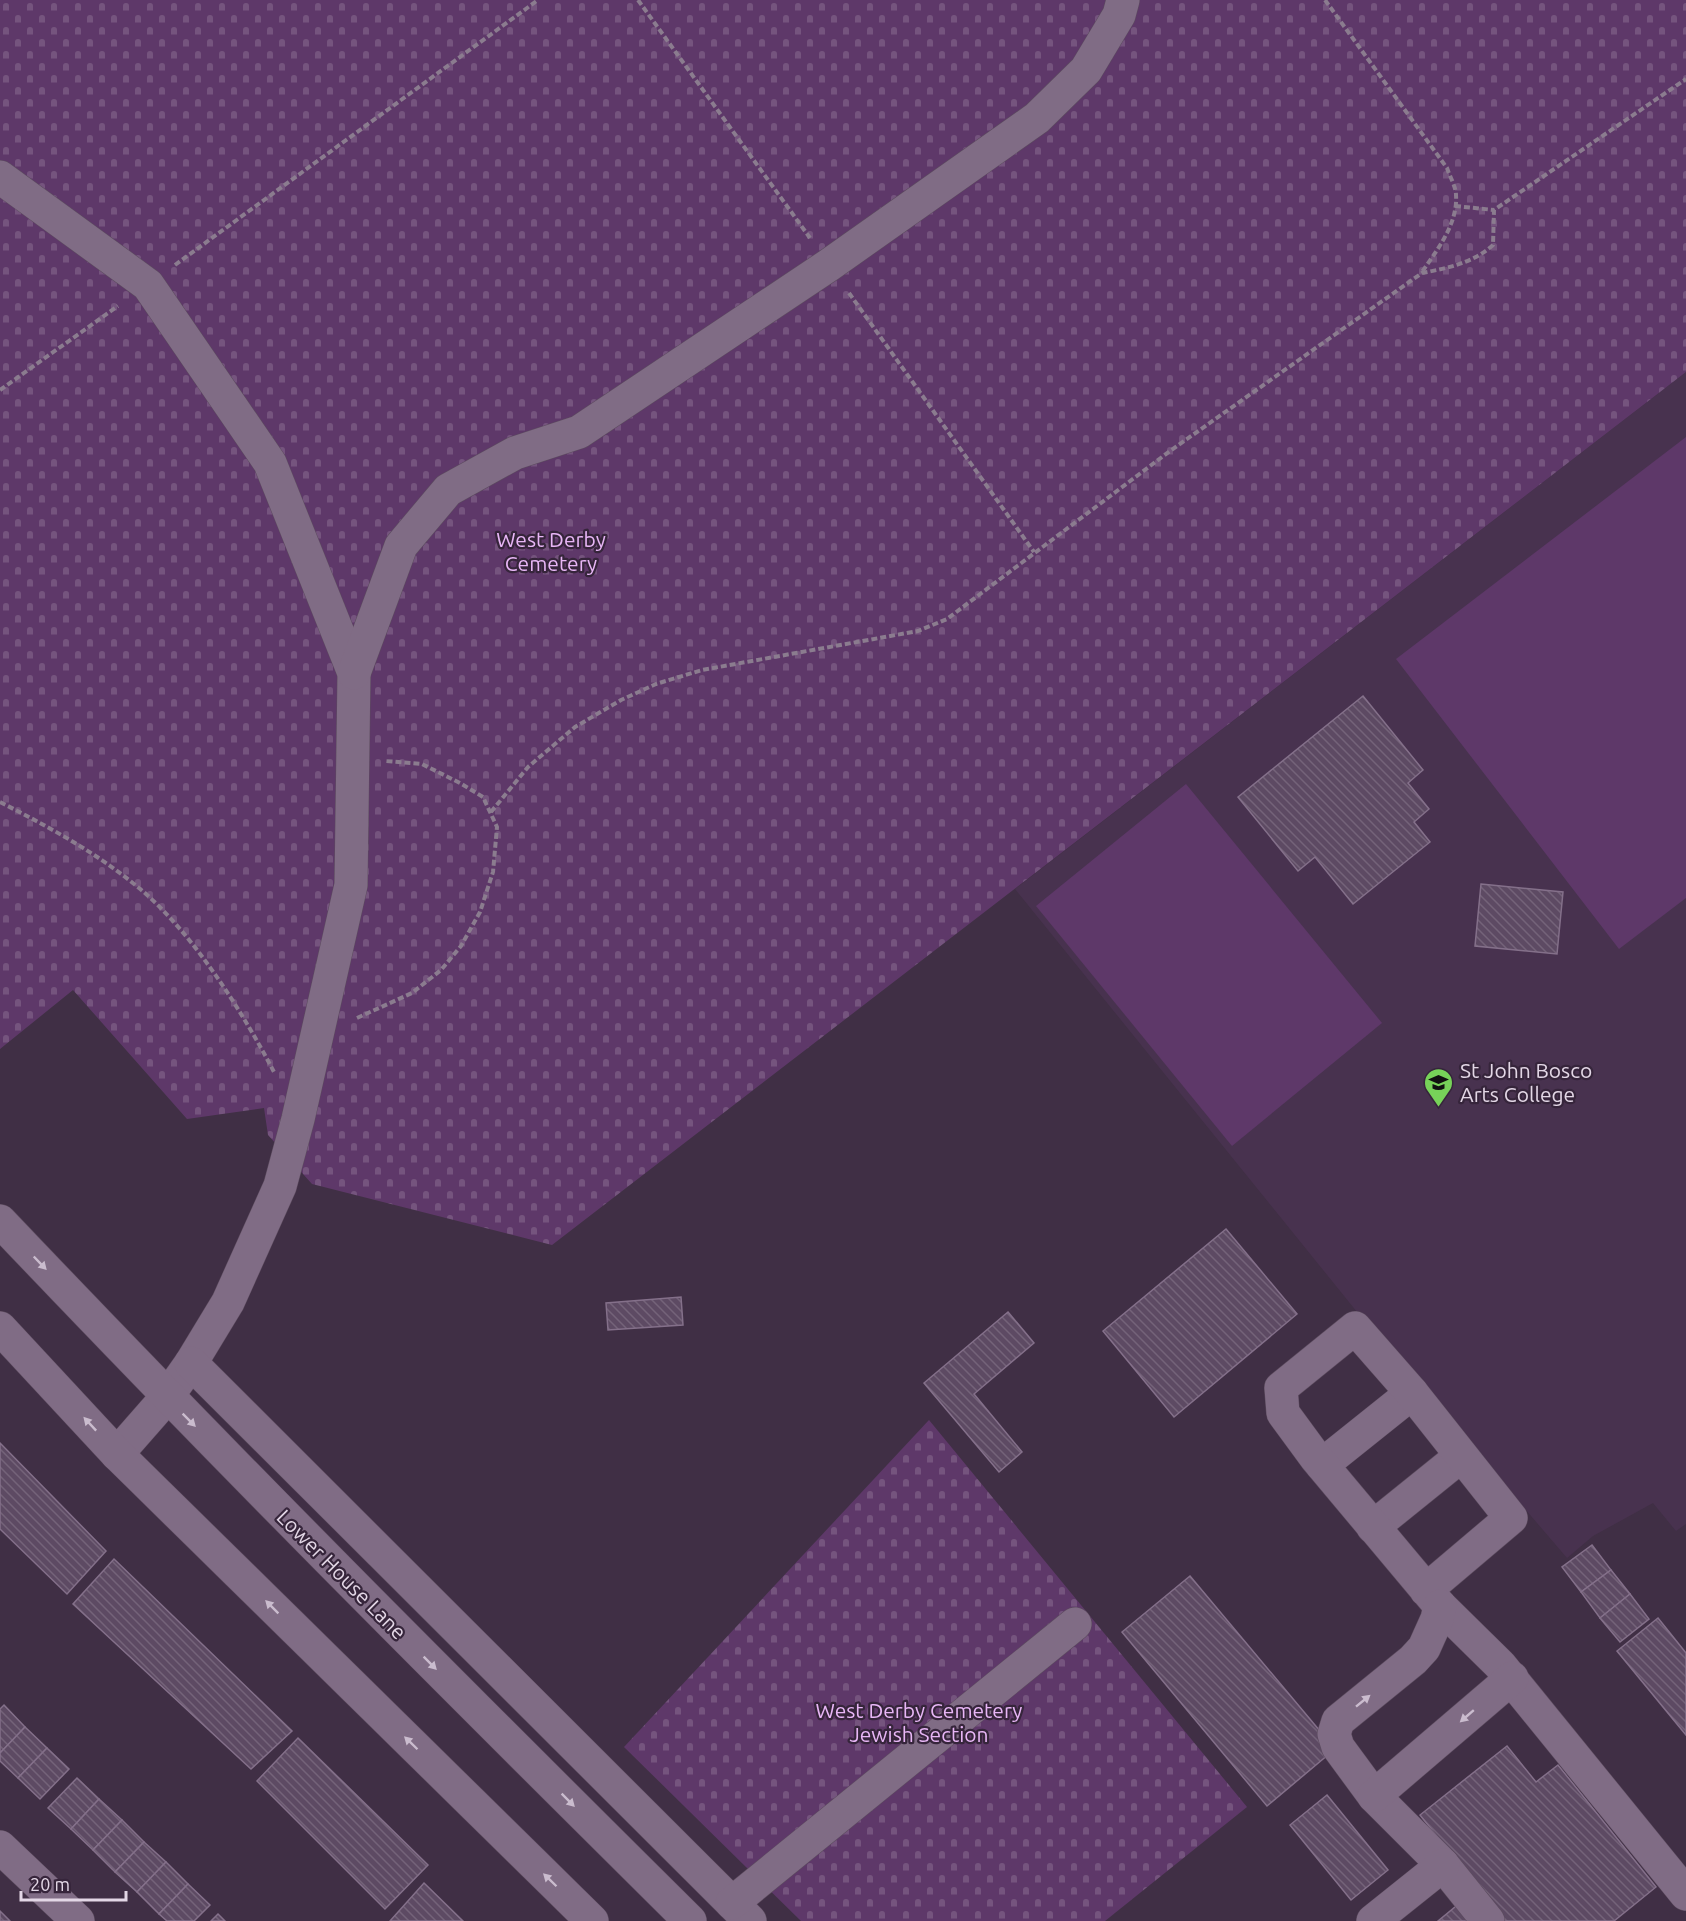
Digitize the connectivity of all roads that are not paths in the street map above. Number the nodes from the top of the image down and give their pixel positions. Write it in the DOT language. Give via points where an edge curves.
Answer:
graph roads {
  1 [pos="1124,0"];
  2 [pos="0,177"];
  3 [pos="354,673"];
  4 [pos="0,1221"];
  5 [pos="0,1328"];
  6 [pos="191,1363"];
  7 [pos="1412,1393"];
  8 [pos="167,1397"];
  9 [pos="117,1454"];
  10 [pos="1461,1456"];
  11 [pos="1322,1465"];
  12 [pos="1372,1527"];
  13 [pos="1433,1598"];
  14 [pos="1075,1624"];
  15 [pos="1512,1678"];
  16 [pos="1374,1796"];
  17 [pos="0,1847"];
  18 [pos="1443,1865"];
  19 [pos="1686,1894"];
  20 [pos="741,1912"];
  21 [pos="78,1921"];
  22 [pos="592,1921"];
  23 [pos="690,1921"];
  24 [pos="1373,1921"];
  25 [pos="1488,1921"];
  1 -- 3 [label="street" via="1086,70 1037,118 830,266 579,432 515,453 448,490 401,546"];
  2 -- 3 [label="street" via="148,285 270,463"];
  3 -- 6 [label="street" via="351,885 301,1108 280,1186 228,1302"];
  4 -- 8 [label="street, Lower House Lane, one-way"];
  9 -- 5 [label="street, one-way"];
  6 -- 8 [label="street"];
  6 -- 20 [label="street"];
  7 -- 10 [label="street"];
  7 -- 11 [label="street"];
  7 -- 11 [label="street" via="1355,1328 1281,1388 1283,1413"];
  8 -- 9 [label="street"];
  8 -- 23 [label="street, Lower House Lane, one-way"];
  22 -- 9 [label="street, one-way"];
  10 -- 12 [label="street"];
  10 -- 13 [label="street" via="1511,1518"];
  11 -- 12 [label="street"];
  12 -- 13 [label="street"];
  13 -- 15 [label="street"];
  16 -- 13 [label="street, one-way" via="1338,1747 1334,1734 1338,1721 1424,1648 1437,1619"];
  14 -- 20 [label="street"];
  15 -- 16 [label="street, one-way"];
  15 -- 19 [label="street"];
  16 -- 18 [label="street"];
  17 -- 21 [label="street"];
  18 -- 24 [label="street"];
  18 -- 25 [label="street"];
}
